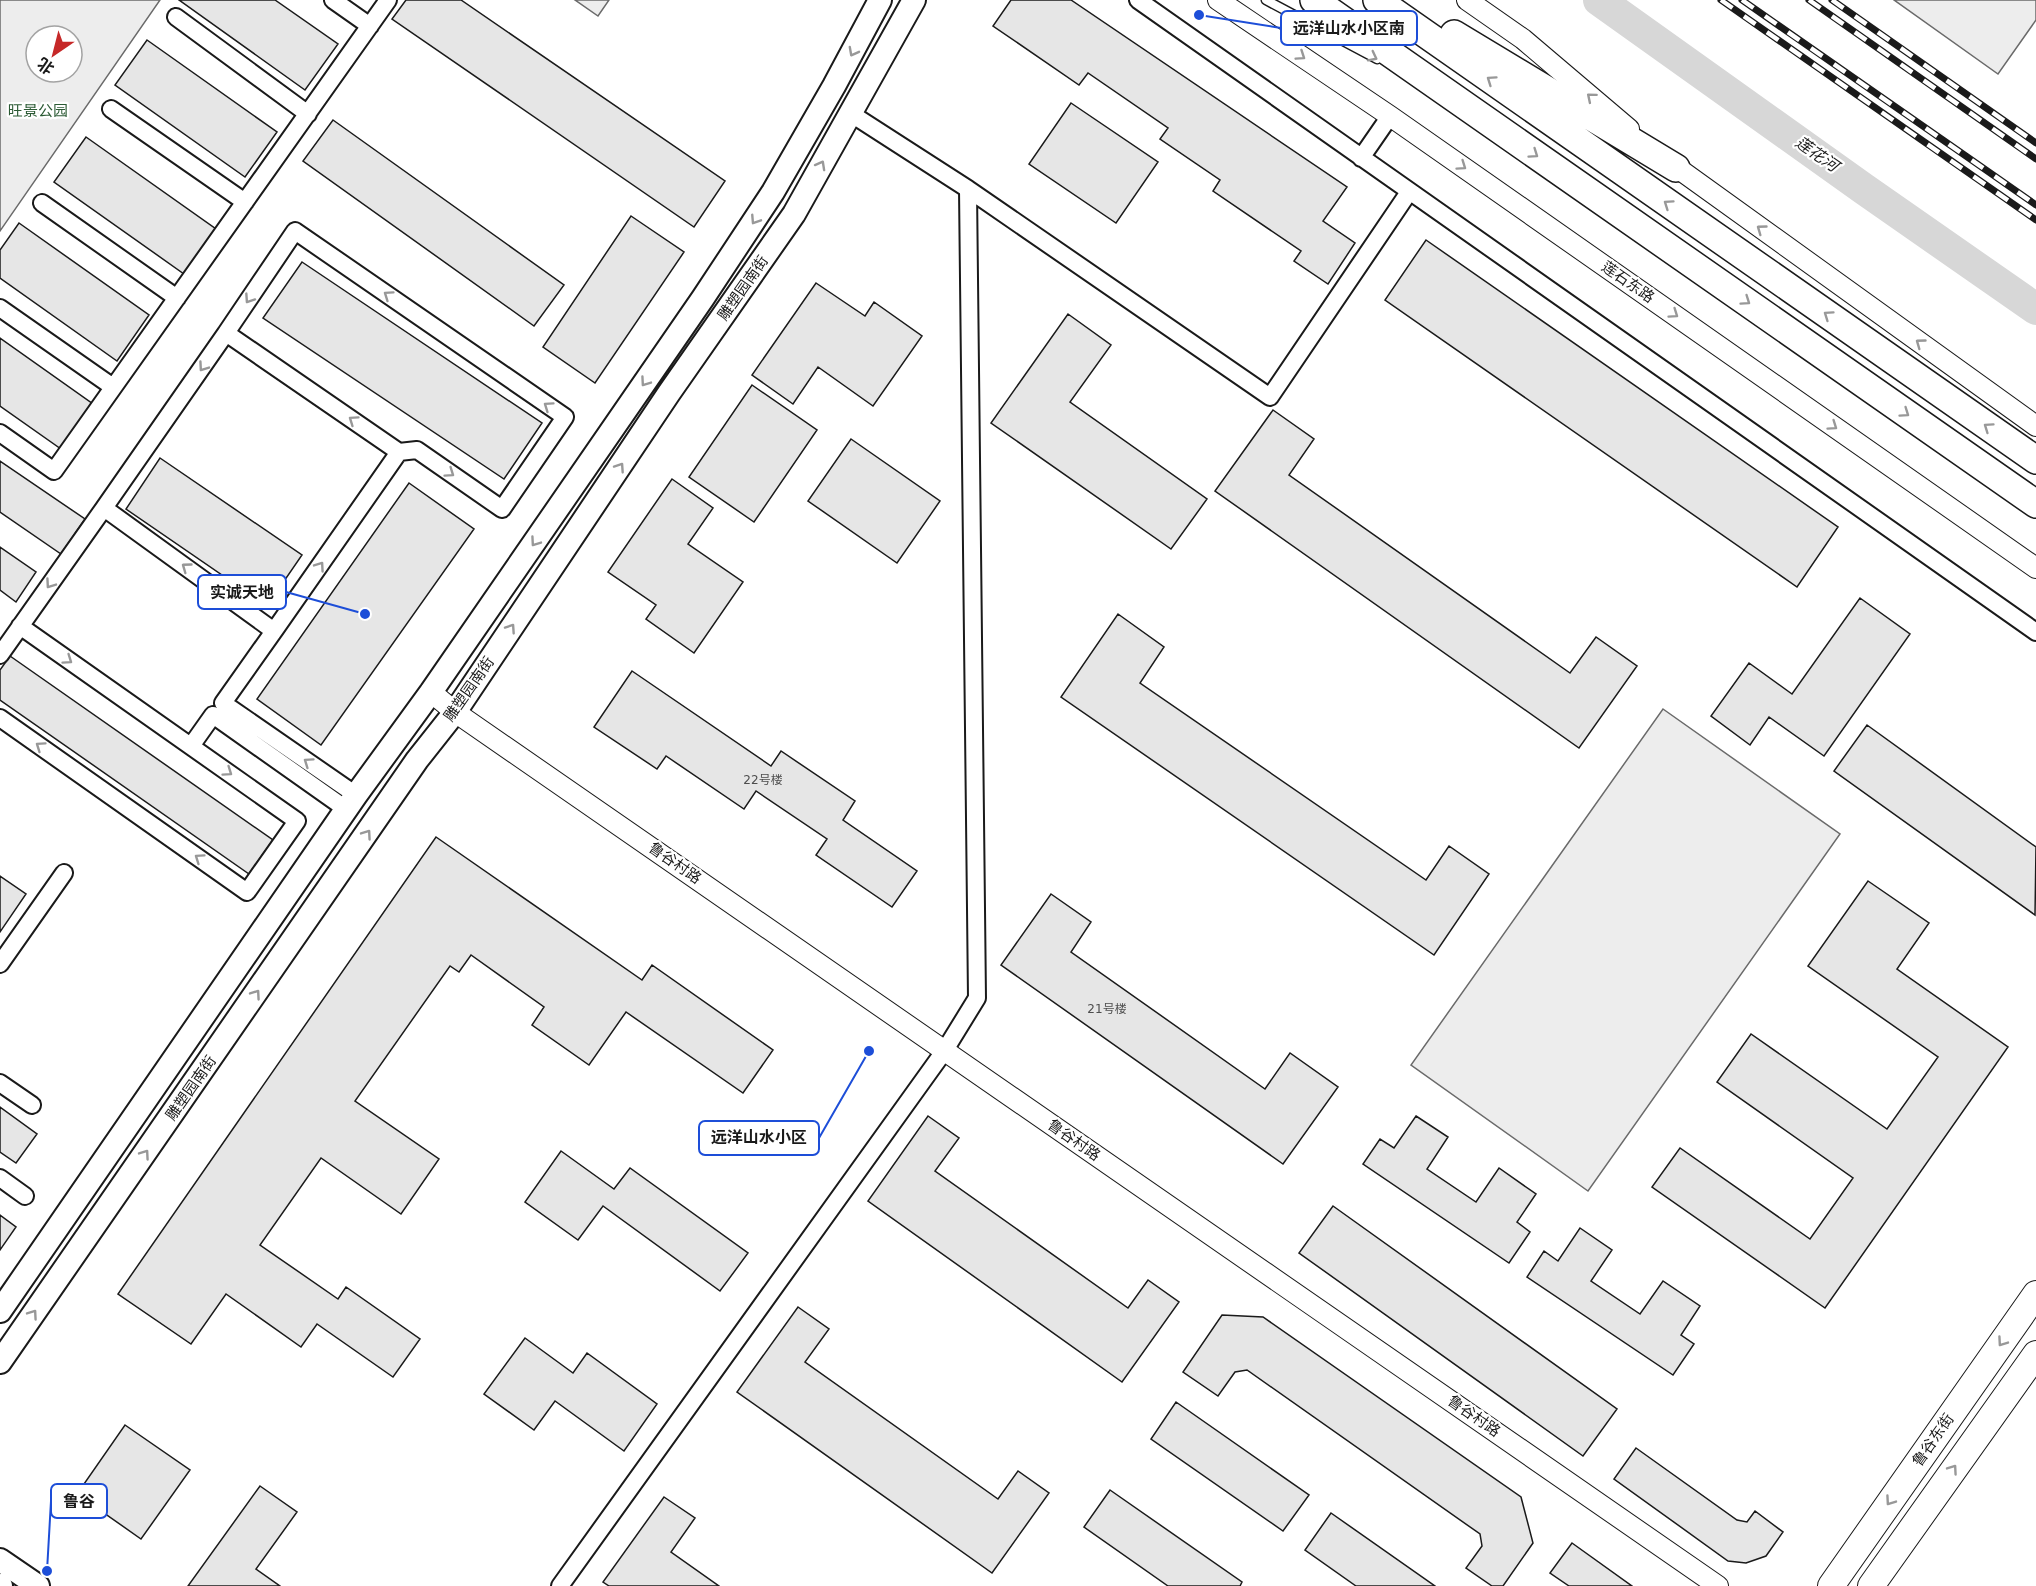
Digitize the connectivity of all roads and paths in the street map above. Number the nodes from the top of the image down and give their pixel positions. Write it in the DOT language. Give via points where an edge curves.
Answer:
graph roads {
  1 [pos="333,0"];
  2 [pos="388,0"];
  3 [pos="880,0"];
  4 [pos="914,0"];
  5 [pos="1138,0"];
  6 [pos="1218,0"];
  7 [pos="1266,0"];
  8 [pos="1314,0"];
  9 [pos="1377,0"];
  10 [pos="1398,0"];
  11 [pos="1467,0"];
  12 [pos="176,17"];
  13 [pos="370,26"];
  14 [pos="1388,65"];
  15 [pos="1399,70"];
  16 [pos="1461,103"];
  17 [pos="111,108"];
  18 [pos="850,113"];
  19 [pos="308,114"];
  20 [pos="1390,116"];
  21 [pos="1361,158"];
  22 [pos="1676,168"];
  23 [pos="968,189"];
  24 [pos="1409,192"];
  25 [pos="245,202"];
  26 [pos="42,203"];
  27 [pos="177,298"];
  28 [pos="0,308"];
  29 [pos="226,333"];
  30 [pos="114,387"];
  31 [pos="2036,426"];
  32 [pos="0,433"];
  33 [pos="399,452"];
  34 [pos="2036,460"];
  35 [pos="2036,504"];
  36 [pos="104,508"];
  37 [pos="2036,568"];
  38 [pos="20,626"];
  39 [pos="274,631"];
  40 [pos="2036,632"];
  41 [pos="0,655"];
  42 [pos="431,692"];
  43 [pos="218,709"];
  44 [pos="455,712"];
  45 [pos="0,718"];
  46 [pos="191,746"];
  47 [pos="351,802"];
  48 [pos="64,873"];
  49 [pos="0,964"];
  50 [pos="945,1050"];
  51 [pos="0,1083"];
  52 [pos="32,1105"];
  53 [pos="0,1178"];
  54 [pos="25,1196"];
  55 [pos="2036,1294"];
  56 [pos="0,1311"];
  57 [pos="2036,1354"];
  58 [pos="0,1362"];
  59 [pos="0,1560"];
  60 [pos="38,1586"];
  61 [pos="560,1586"];
  62 [pos="1718,1586"];
  63 [pos="1831,1586"];
  64 [pos="1871,1586"];
  1 -- 13 [label="street"];
  2 -- 13 [label="street"];
  3 -- 42 [label="main road, 雕塑园南街, one-way" via="773,192"];
  4 -- 18 [label="main road, 雕塑园南街"];
  5 -- 21 [label="street"];
  6 -- 20 [label="street, 莲石东路, one-way"];
  7 -- 14 [label="lane, one-way"];
  8 -- 16 [label="highway"];
  34 -- 9 [label="highway, one-way"];
  10 -- 22 [label="highway"];
  22 -- 11 [label="street, one-way" via="1523,39"];
  12 -- 19 [label="street"];
  13 -- 19 [label="street"];
  15 -- 16 [label="lane"];
  16 -- 35 [label="highway, one-way"];
  17 -- 25 [label="street"];
  18 -- 23 [label="street"];
  44 -- 18 [label="main road, 雕塑园南街, one-way" via="794,214"];
  19 -- 25 [label="street"];
  20 -- 21 [label="street"];
  20 -- 37 [label="street, 莲石东路, one-way"];
  21 -- 24 [label="street"];
  31 -- 22 [label="street, one-way"];
  23 -- 24 [label="street" via="1270,397"];
  23 -- 50 [label="street" via="977,998"];
  24 -- 40 [label="street"];
  25 -- 27 [label="street"];
  26 -- 27 [label="street"];
  27 -- 30 [label="street"];
  28 -- 30 [label="street"];
  33 -- 29 [label="street, one-way"];
  33 -- 29 [label="street, one-way" via="417,450 502,509 565,417 295,231"];
  29 -- 36 [label="street, one-way"];
  30 -- 32 [label="street" via="54,471"];
  39 -- 33 [label="street, one-way"];
  36 -- 38 [label="street, one-way"];
  39 -- 36 [label="street, one-way"];
  38 -- 41 [label="street"];
  38 -- 46 [label="street, one-way"];
  39 -- 43 [label="street"];
  42 -- 44 [label="street, 鲁谷村路"];
  42 -- 47 [label="main road, 雕塑园南街"];
  43 -- 46 [label="street"];
  43 -- 47 [label="street"];
  44 -- 50 [label="street, 鲁谷村路"];
  58 -- 44 [label="main road, 雕塑园南街, one-way" via="417,760"];
  46 -- 45 [label="street, one-way" via="297,821 247,892"];
  47 -- 56 [label="main road, 雕塑园南街"];
  48 -- 49 [label="street"];
  50 -- 61 [label="street"];
  50 -- 62 [label="street, 鲁谷村路"];
  51 -- 52 [label="street"];
  53 -- 54 [label="street"];
  55 -- 63 [label="main road, 鲁谷东街, one-way"];
  64 -- 57 [label="main road, one-way"];
  59 -- 60 [label="main road"];
}
